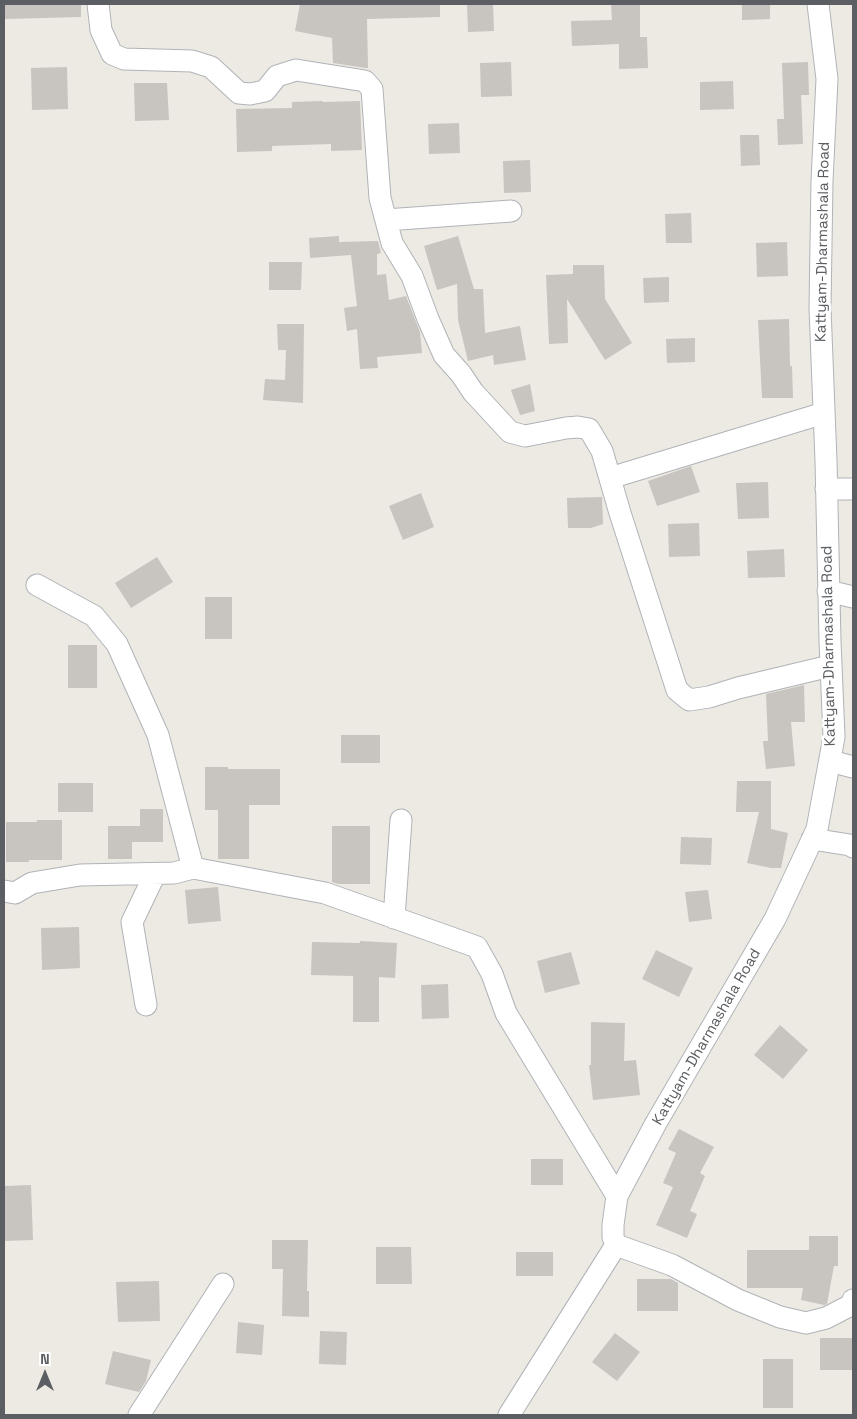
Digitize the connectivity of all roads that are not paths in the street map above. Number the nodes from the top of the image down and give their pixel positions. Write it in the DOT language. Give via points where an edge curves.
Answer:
graph roads {
  1 [pos="98,4"];
  2 [pos="818,4"];
  3 [pos="511,211"];
  4 [pos="386,220"];
  5 [pos="824,413"];
  6 [pos="610,478"];
  7 [pos="826,489"];
  8 [pos="853,489"];
  9 [pos="37,585"];
  10 [pos="828,591"];
  11 [pos="853,597"];
  12 [pos="830,666"];
  13 [pos="830,761"];
  14 [pos="853,767"];
  15 [pos="401,820"];
  16 [pos="812,839"];
  17 [pos="853,847"];
  18 [pos="193,868"];
  19 [pos="155,874"];
  20 [pos="4,891"];
  21 [pos="394,918"];
  22 [pos="146,1005"];
  23 [pos="616,1196"];
  24 [pos="616,1245"];
  25 [pos="224,1284"];
  26 [pos="853,1300"];
  27 [pos="139,1415"];
  28 [pos="509,1415"];
  1 -- 4 [label="street" via="101,30 112,54 124,59 192,60 211,67 239,93 265,91 277,76 296,70 365,81 372,89 380,198"];
  2 -- 5 [label="street, Kattyam-Dharmashala Road" via="827,79 820,308"];
  3 -- 4 [label="street"];
  4 -- 6 [label="street" via="392,243 412,276 444,355 473,392 510,432 525,436 566,428 589,429 602,451"];
  5 -- 6 [label="street"];
  5 -- 7 [label="street, Kattyam-Dharmashala Road"];
  6 -- 12 [label="street" via="677,690 689,700 709,698"];
  7 -- 8 [label="street"];
  7 -- 10 [label="street, Kattyam-Dharmashala Road"];
  9 -- 18 [label="street" via="94,616 117,644 158,735"];
  10 -- 11 [label="street"];
  10 -- 12 [label="street, Kattyam-Dharmashala Road"];
  12 -- 13 [label="street, Kattyam-Dharmashala Road" via="834,737"];
  13 -- 14 [label="street"];
  13 -- 16 [label="street, Kattyam-Dharmashala Road" via="817,829"];
  15 -- 21 [label="street"];
  16 -- 17 [label="street"];
  16 -- 23 [label="street, Kattyam-Dharmashala Road" via="775,919"];
  18 -- 19 [label="street"];
  18 -- 21 [label="street" via="325,893"];
  19 -- 20 [label="street" via="80,875 32,883 15,893"];
  19 -- 22 [label="street" via="132,922"];
  21 -- 23 [label="street" via="477,947 492,974 506,1013"];
  23 -- 24 [label="street, Kattyam-Dharmashala Road"];
  24 -- 26 [label="street" via="672,1265 738,1300 797,1321 806,1323 826,1318 852,1305"];
  24 -- 28 [label="street"];
  25 -- 27 [label="street"];
}
